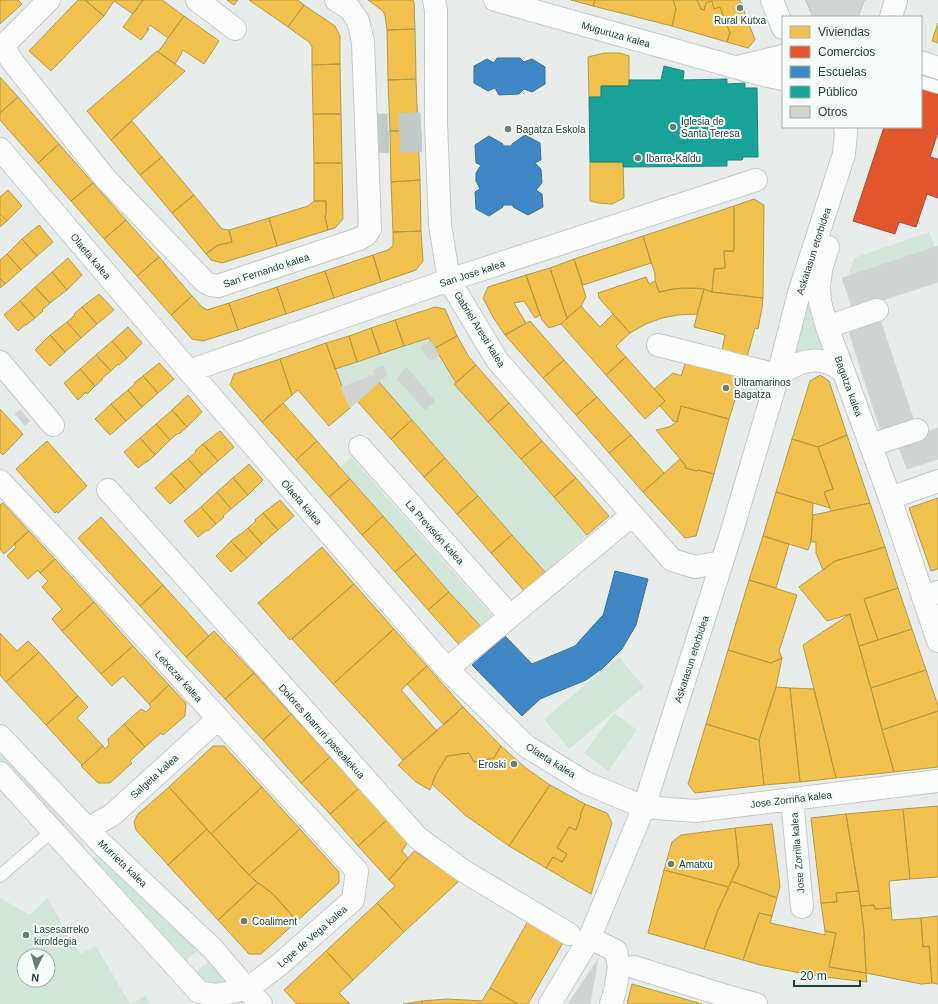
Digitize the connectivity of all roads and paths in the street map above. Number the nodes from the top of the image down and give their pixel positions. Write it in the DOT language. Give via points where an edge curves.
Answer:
graph roads {
  1 [pos="49,0"];
  2 [pos="197,0"];
  3 [pos="336,0"];
  4 [pos="495,0"];
  5 [pos="772,0"];
  6 [pos="896,0"];
  7 [pos="440,3"];
  8 [pos="891,16"];
  9 [pos="782,25"];
  10 [pos="235,29"];
  11 [pos="3,47"];
  12 [pos="782,56"];
  13 [pos="922,62"];
  14 [pos="737,68"];
  15 [pos="938,68"];
  16 [pos="782,79"];
  17 [pos="922,82"];
  18 [pos="938,87"];
  19 [pos="845,128"];
  20 [pos="862,128"];
  21 [pos="0,149"];
  22 [pos="756,180"];
  23 [pos="449,280"];
  24 [pos="877,310"];
  25 [pos="827,326"];
  26 [pos="658,345"];
  27 [pos="0,362"];
  28 [pos="843,370"];
  29 [pos="190,371"];
  30 [pos="778,375"];
  31 [pos="53,425"];
  32 [pos="917,430"];
  33 [pos="871,445"];
  34 [pos="360,447"];
  35 [pos="0,481"];
  36 [pos="938,481"];
  37 [pos="108,490"];
  38 [pos="890,498"];
  39 [pos="632,515"];
  40 [pos="722,562"];
  41 [pos="930,595"];
  42 [pos="510,616"];
  43 [pos="938,641"];
  44 [pos="447,669"];
  45 [pos="218,719"];
  46 [pos="0,736"];
  47 [pos="0,773"];
  48 [pos="938,781"];
  49 [pos="792,799"];
  50 [pos="644,807"];
  51 [pos="86,827"];
  52 [pos="52,831"];
  53 [pos="357,871"];
  54 [pos="0,876"];
  55 [pos="802,907"];
  56 [pos="579,937"];
  57 [pos="634,967"];
  58 [pos="205,998"];
  59 [pos="250,999"];
  60 [pos="550,1004"];
  61 [pos="611,1004"];
  62 [pos="756,1004"];
  1 -- 11 [label="street"];
  2 -- 10 [label="street"];
  3 -- 11 [label="street, San Fernando kalea" via="350,9 358,21 362,42 370,229 360,239 218,286 205,282 105,178"];
  4 -- 14 [label="street, Muguruza kalea"];
  5 -- 9 [label="street"];
  6 -- 8 [label="street"];
  7 -- 23 [label="street, Gabriel Aresti kalea" via="436,123 440,225"];
  12 -- 14 [label="street"];
  13 -- 15 [label="street"];
  14 -- 16 [label="street, Muguruza kalea"];
  17 -- 18 [label="lane"];
  19 -- 30 [label="street, Askatasun etorbidea" via="844,154 799,293"];
  20 -- 25 [label="street, Bagatza kalea" via="821,269 820,302"];
  21 -- 29 [label="street, Olaeta kalea"];
  22 -- 23 [label="street, San Jose kalea"];
  23 -- 29 [label="street, San Jose kalea"];
  23 -- 39 [label="street, Gabriel Aresti kalea" via="497,360"];
  24 -- 25 [label="street"];
  25 -- 28 [label="street, Bagatza kalea"];
  26 -- 30 [label="street"];
  27 -- 31 [label="street"];
  28 -- 30 [label="street" via="827,362 813,360 789,368"];
  28 -- 33 [label="street, Bagatza kalea"];
  29 -- 44 [label="street, Olaeta kalea"];
  30 -- 40 [label="street, Askatasun etorbidea"];
  32 -- 33 [label="street"];
  33 -- 38 [label="street, Bagatza kalea"];
  34 -- 42 [label="street, La Previsión kalea"];
  35 -- 45 [label="street, Letxezar kalea"];
  36 -- 38 [label="street"];
  37 -- 56 [label="street, Dolores Ibarruri pasealekua" via="418,838 465,872"];
  38 -- 41 [label="street, Bagatza kalea"];
  39 -- 40 [label="street, Gabriel Aresti kalea" via="672,560 695,567"];
  39 -- 42 [label="street"];
  40 -- 50 [label="street, Askatasun etorbidea"];
  41 -- 43 [label="street, Bagatza kalea"];
  42 -- 44 [label="street"];
  44 -- 50 [label="street, Olaeta kalea" via="526,746 586,783"];
  45 -- 51 [label="street, Salgeta kalea" via="112,815 91,827"];
  45 -- 53 [label="street, Letxezar kalea"];
  46 -- 51 [label="street, Murrieta kalea"];
  47 -- 52 [label="street"];
  48 -- 49 [label="street, Jose Zorriña kalea"];
  49 -- 50 [label="street, Jose Zorriña kalea" via="695,811"];
  49 -- 55 [label="street, Jose Zorrilla kalea"];
  50 -- 56 [label="street, Askatasun etorbidea"];
  51 -- 59 [label="street, Murrieta kalea" via="213,949"];
  52 -- 54 [label="lane"];
  52 -- 58 [label="street"];
  53 -- 59 [label="street, Lope de Vega kalea" via="353,900 279,965"];
  56 -- 60 [label="street, Askatasun etorbidea"];
  56 -- 61 [label="street" via="616,951 619,967"];
  57 -- 62 [label="street"];
  58 -- 59 [label="street" via="216,995"];
}
